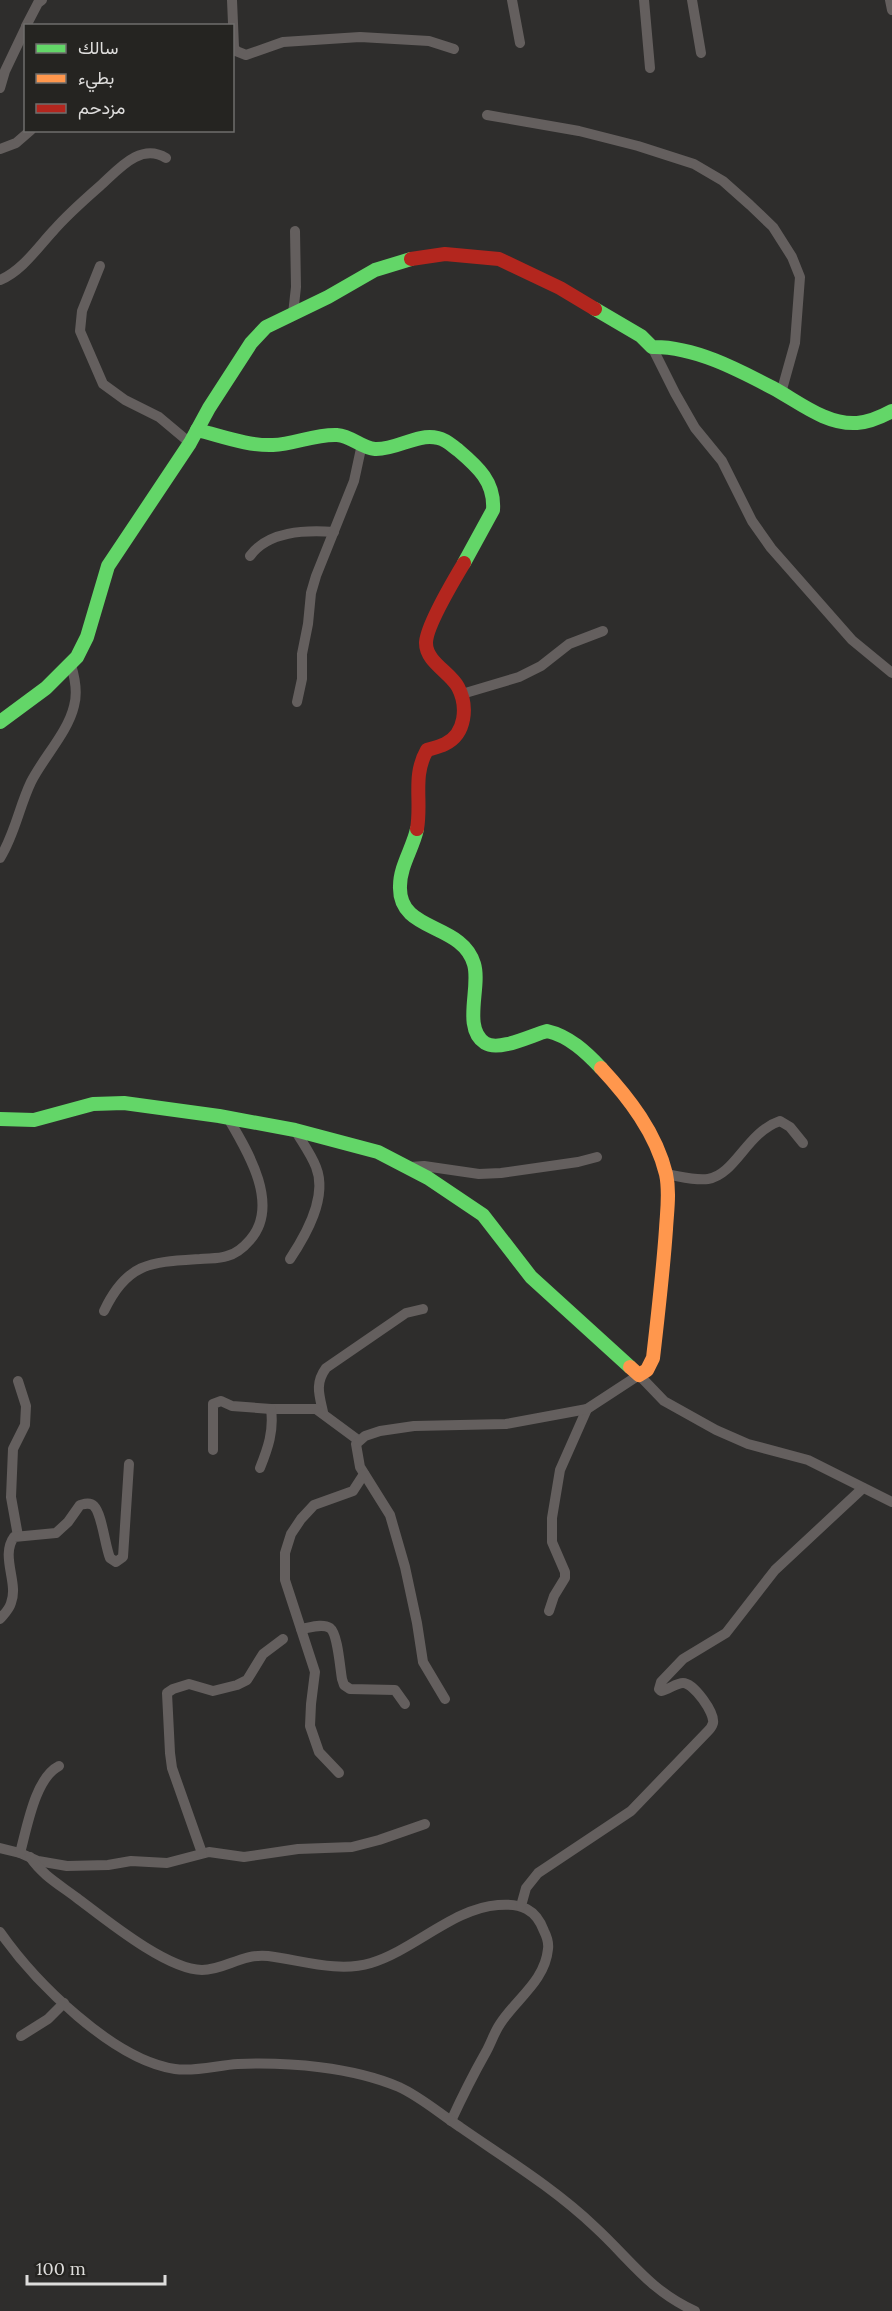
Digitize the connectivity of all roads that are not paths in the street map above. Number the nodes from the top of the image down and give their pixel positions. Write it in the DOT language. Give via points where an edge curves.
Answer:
graph roads {
  1 [pos="42,0"];
  2 [pos="232,0"];
  3 [pos="512,0"];
  4 [pos="644,0"];
  5 [pos="692,0"];
  6 [pos="890,0"];
  7 [pos="892,10"];
  8 [pos="27,24"];
  9 [pos="233,24"];
  10 [pos="24,30"];
  11 [pos="520,43"];
  12 [pos="234,47"];
  13 [pos="454,49"];
  14 [pos="700,53"];
  15 [pos="650,68"];
  16 [pos="0,88"];
  17 [pos="487,116"];
  18 [pos="29,132"];
  19 [pos="0,149"];
  20 [pos="166,158"];
  21 [pos="295,231"];
  22 [pos="100,266"];
  23 [pos="0,280"];
  24 [pos="293,314"];
  25 [pos="652,347"];
  26 [pos="781,393"];
  27 [pos="892,411"];
  28 [pos="197,430"];
  29 [pos="190,443"];
  30 [pos="362,444"];
  31 [pos="334,532"];
  32 [pos="250,556"];
  33 [pos="603,631"];
  34 [pos="71,665"];
  35 [pos="892,673"];
  36 [pos="462,694"];
  37 [pos="297,702"];
  38 [pos="0,722"];
  39 [pos="0,858"];
  40 [pos="228,1118"];
  41 [pos="0,1119"];
  42 [pos="295,1130"];
  43 [pos="803,1143"];
  44 [pos="597,1156"];
  45 [pos="410,1167"];
  46 [pos="666,1174"];
  47 [pos="290,1259"];
  48 [pos="423,1309"];
  49 [pos="104,1311"];
  50 [pos="639,1375"];
  51 [pos="18,1381"];
  52 [pos="271,1409"];
  53 [pos="586,1409"];
  54 [pos="323,1412"];
  55 [pos="358,1440"];
  56 [pos="213,1450"];
  57 [pos="129,1464"];
  58 [pos="260,1468"];
  59 [pos="364,1474"];
  60 [pos="863,1488"];
  61 [pos="892,1501"];
  62 [pos="18,1536"];
  63 [pos="549,1611"];
  64 [pos="0,1619"];
  65 [pos="301,1629"];
  66 [pos="283,1639"];
  67 [pos="445,1699"];
  68 [pos="405,1704"];
  69 [pos="59,1766"];
  70 [pos="339,1773"];
  71 [pos="425,1824"];
  72 [pos="0,1848"];
  73 [pos="202,1853"];
  74 [pos="25,1855"];
  75 [pos="520,1906"];
  76 [pos="0,1932"];
  77 [pos="64,2004"];
  78 [pos="21,2036"];
  79 [pos="451,2121"];
  80 [pos="695,2311"];
  1 -- 8 [label="street"];
  2 -- 9 [label="street"];
  3 -- 11 [label="street"];
  4 -- 15 [label="street"];
  5 -- 14 [label="street"];
  6 -- 7 [label="street"];
  10 -- 16 [label="street"];
  12 -- 13 [label="street" via="246,55 283,42 360,37 429,41"];
  17 -- 26 [label="street" via="579,131 694,164 723,181 750,205 773,227 800,277 795,343"];
  18 -- 19 [label="street"];
  20 -- 23 [label="street" via="152,153 140,155 120,166 17,269"];
  21 -- 24 [label="street"];
  22 -- 29 [label="street" via="80,324 83,342 103,384 114,394 159,417"];
  24 -- 25 [label="street" via="388,265 446,254 482,256 500,259 560,288 641,336"];
  24 -- 28 [label="street" via="266,327 250,343"];
  25 -- 26 [label="street" via="674,347"];
  25 -- 35 [label="street" via="695,428 722,461 752,521 771,548 852,640"];
  26 -- 27 [label="street" via="807,410 845,422 876,420"];
  28 -- 29 [label="street"];
  28 -- 30 [label="street" via="258,445 334,435 353,437"];
  29 -- 34 [label="street" via="108,567 82,649"];
  30 -- 31 [label="street" via="354,481"];
  30 -- 36 [label="street" via="380,449 424,438 446,440 480,469 493,489 493,510 442,602 426,642 430,656"];
  31 -- 32 [label="street" via="276,537 256,547"];
  31 -- 37 [label="street" via="311,593"];
  33 -- 36 [label="street" via="569,644 519,677"];
  34 -- 38 [label="street"];
  34 -- 39 [label="street" via="76,688 74,707 33,779 15,830"];
  36 -- 46 [label="street" via="465,708 455,737 427,750 417,769 419,819 401,869 403,905 417,921 459,940 470,954 478,978 474,1020 480,1039 495,1047 547,1031 568,1040 613,1081 658,1150"];
  40 -- 41 [label="street" via="140,1104 106,1103 34,1120"];
  40 -- 42 [label="street"];
  40 -- 49 [label="street" via="251,1162 261,1194 260,1220 252,1238 226,1257 175,1260 139,1269 119,1283"];
  42 -- 45 [label="street" via="378,1152"];
  42 -- 47 [label="street" via="317,1169 319,1181 314,1214"];
  43 -- 46 [label="street" via="780,1121 746,1145 717,1177 705,1180"];
  44 -- 45 [label="street" via="501,1173"];
  45 -- 50 [label="street" via="483,1215 531,1277"];
  46 -- 50 [label="street" via="666,1247 653,1358"];
  48 -- 54 [label="street" via="406,1313 327,1368 317,1388"];
  50 -- 53 [label="street"];
  50 -- 60 [label="street" via="664,1401 711,1427 748,1444 808,1460"];
  51 -- 62 [label="street" via="26,1406 25,1425 13,1449 11,1497"];
  52 -- 54 [label="street" via="308,1407"];
  52 -- 56 [label="street" via="232,1406 221,1401 213,1404"];
  52 -- 58 [label="street" via="271,1438"];
  53 -- 55 [label="street" via="506,1424 380,1431"];
  53 -- 63 [label="street" via="560,1470 550,1534 565,1578"];
  54 -- 55 [label="street"];
  55 -- 59 [label="street" via="355,1452"];
  57 -- 62 [label="street" via="121,1559 116,1562 110,1558 99,1517 89,1504 80,1505 56,1533"];
  59 -- 65 [label="street" via="353,1491 314,1505 291,1533 285,1554 285,1580"];
  59 -- 67 [label="street" via="390,1515 405,1567 423,1662"];
  60 -- 61 [label="street"];
  60 -- 75 [label="street" via="775,1570 726,1633 683,1659 660,1682 661,1691 681,1683 691,1686 703,1700 713,1725 632,1811 538,1874 526,1888"];
  62 -- 64 [label="street" via="12,1540 9,1554 13,1600"];
  65 -- 68 [label="street" via="330,1628 344,1685 350,1689 395,1690"];
  65 -- 70 [label="street" via="315,1672 310,1726 319,1752"];
  66 -- 73 [label="street" via="263,1654 247,1680 237,1685 213,1691 189,1684 167,1693 172,1768"];
  69 -- 74 [label="street" via="42,1785"];
  71 -- 73 [label="street" via="345,1848 298,1849 244,1857"];
  72 -- 74 [label="street"];
  73 -- 74 [label="street" via="167,1863 131,1861 88,1866 52,1864"];
  74 -- 75 [label="street" via="50,1880 112,1926 154,1952 202,1970 255,1955 320,1965 360,1966 383,1959 475,1910 500,1904"];
  75 -- 79 [label="street" via="530,1909 538,1918 547,1937 547,1955 532,1986 498,2026"];
  76 -- 77 [label="street"];
  77 -- 78 [label="street"];
  77 -- 79 [label="street" via="119,2048 150,2063 177,2070 275,2064 365,2076 401,2088"];
  79 -- 80 [label="street" via="546,2187 594,2226 655,2288"];
}
